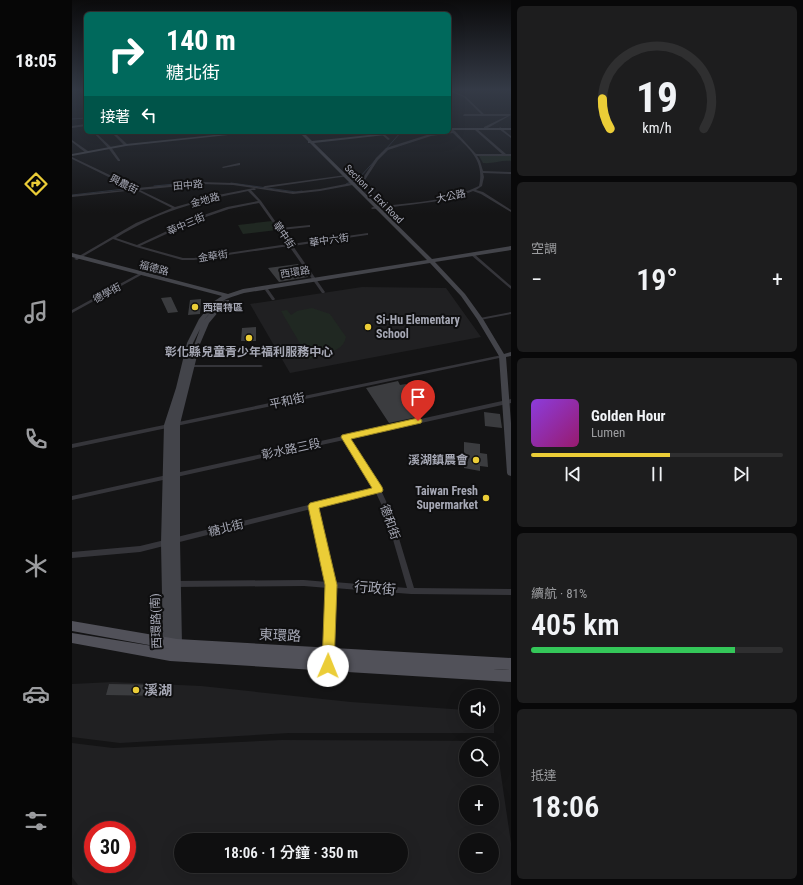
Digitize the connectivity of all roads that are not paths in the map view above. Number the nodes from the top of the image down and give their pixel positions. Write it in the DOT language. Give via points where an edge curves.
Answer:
graph roads {
  1 [pos="451,130"];
  2 [pos="477,130"];
  3 [pos="503,130"];
  4 [pos="96,134"];
  5 [pos="114,134"];
  6 [pos="234,134"];
  7 [pos="300,134"];
  8 [pos="304,134"];
  9 [pos="374,134"];
  10 [pos="383,134"];
  11 [pos="435,134"];
  12 [pos="511,137"];
  13 [pos="389,139"];
  14 [pos="72,141"];
  15 [pos="310,142"];
  16 [pos="126,145"];
  17 [pos="110,148"];
  18 [pos="87,152"];
  19 [pos="72,155"];
  20 [pos="476,155"];
  21 [pos="505,155"];
  22 [pos="511,155"];
  23 [pos="72,158"];
  24 [pos="119,160"];
  25 [pos="239,164"];
  26 [pos="223,167"];
  27 [pos="483,172"];
  28 [pos="511,173"];
  29 [pos="344,176"];
  30 [pos="351,183"];
  31 [pos="259,188"];
  32 [pos="136,190"];
  33 [pos="249,190"];
  34 [pos="474,190"];
  35 [pos="72,196"];
  36 [pos="260,202"];
  37 [pos="375,207"];
  38 [pos="175,208"];
  39 [pos="511,211"];
  40 [pos="309,226"];
  41 [pos="280,229"];
  42 [pos="367,234"];
  43 [pos="114,238"];
  44 [pos="290,245"];
  45 [pos="137,246"];
  46 [pos="511,250"];
  47 [pos="474,256"];
  48 [pos="75,257"];
  49 [pos="432,263"];
  50 [pos="139,275"];
  51 [pos="315,281"];
  52 [pos="511,288"];
  53 [pos="268,290"];
  54 [pos="323,292"];
  55 [pos="227,298"];
  56 [pos="273,300"];
  57 [pos="72,312"];
  58 [pos="511,313"];
  59 [pos="480,319"];
  60 [pos="511,354"];
  61 [pos="502,356"];
  62 [pos="191,366"];
  63 [pos="261,366"];
  64 [pos="508,402"];
  65 [pos="172,424"];
  66 [pos="345,437"];
  67 [pos="72,446"];
  68 [pos="511,473"];
  69 [pos="176,474"];
  70 [pos="166,476"];
  71 [pos="378,490"];
  72 [pos="72,498"];
  73 [pos="314,506"];
  74 [pos="171,542"];
  75 [pos="72,555"];
  76 [pos="172,584"];
  77 [pos="331,585"];
  78 [pos="411,591"];
  79 [pos="511,592"];
  80 [pos="72,626"];
  81 [pos="72,638"];
  82 [pos="172,648"];
  83 [pos="328,653"];
  84 [pos="511,664"];
  85 [pos="328,666"];
  86 [pos="511,676"];
  1 -- 20 [label="street"];
  2 -- 21 [label="street"];
  3 -- 12 [label="street"];
  4 -- 17 [label="street"];
  5 -- 16 [label="street"];
  6 -- 16 [label="main road"];
  7 -- 15 [label="main road, Section 1, Erxi Road"];
  8 -- 15 [label="main road, Section 1, Erxi Road"];
  9 -- 15 [label="main road"];
  10 -- 13 [label="street"];
  11 -- 30 [label="street" via="387,149 376,159 364,179"];
  14 -- 18 [label="street"];
  15 -- 29 [label="main road, Section 1, Erxi Road"];
  16 -- 17 [label="main road"];
  17 -- 18 [label="main road"];
  17 -- 24 [label="street"];
  18 -- 19 [label="main road"];
  20 -- 21 [label="street"];
  20 -- 27 [label="street"];
  21 -- 22 [label="street"];
  23 -- 32 [label="street, 興農街"];
  25 -- 26 [label="street"];
  27 -- 28 [label="street"];
  27 -- 34 [label="street, 大公路" via="480,186"];
  29 -- 30 [label="main road, Section 1, Erxi Road"];
  29 -- 31 [label="street, 金地路"];
  30 -- 31 [label="street, 田中路" via="293,193"];
  30 -- 37 [label="main road, Section 1, Erxi Road"];
  31 -- 32 [label="street, 田中路" via="201,183"];
  31 -- 33 [label="street, 金地路"];
  32 -- 35 [label="street, 田中路"];
  32 -- 38 [label="street, 興農街"];
  33 -- 36 [label="street, 華中街"];
  33 -- 38 [label="street, 金地路"];
  34 -- 37 [label="street, 大公路" via="449,198"];
  34 -- 39 [label="street"];
  36 -- 41 [label="street, 華中街"];
  36 -- 45 [label="street, 華中三街" via="228,208 196,219"];
  37 -- 49 [label="main road, Section 1, Erxi Road"];
  38 -- 43 [label="street, 金地路" via="137,224"];
  40 -- 41 [label="street"];
  41 -- 44 [label="street, 華中街"];
  42 -- 44 [label="street, 華中六街"];
  43 -- 45 [label="street"];
  43 -- 48 [label="street, 金地路"];
  44 -- 45 [label="street, 金華街" via="189,260"];
  44 -- 51 [label="street, 華中街"];
  46 -- 47 [label="main road, 西環路"];
  47 -- 49 [label="main road, 西環路"];
  47 -- 52 [label="street"];
  48 -- 50 [label="main road, 福德路"];
  49 -- 51 [label="main road, 西環路"];
  49 -- 59 [label="main road, Section 1, Erxi Road" via="463,295"];
  50 -- 55 [label="main road, 福德路"];
  50 -- 57 [label="street, 德學街"];
  51 -- 53 [label="main road, 西環路"];
  51 -- 54 [label="street, 華中街"];
  51 -- 55 [label="main road, 西環路" via="243,290"];
  53 -- 55 [label="main road, 西環路"];
  53 -- 56 [label="street"];
  55 -- 62 [label="main road, 西環路" via="206,322"];
  55 -- 65 [label="main road, 西環路" via="215,303 201,320 190,343"];
  58 -- 59 [label="street"];
  59 -- 61 [label="main road, Section 1, Erxi Road"];
  60 -- 61 [label="main road"];
  61 -- 64 [label="main road"];
  61 -- 65 [label="street, 平和街"];
  62 -- 63 [label="street"];
  62 -- 65 [label="main road, 西環路"];
  64 -- 66 [label="street, 彰水路三段"];
  64 -- 68 [label="main road"];
  65 -- 67 [label="street, 平和街"];
  65 -- 69 [label="main road, 西環路(南)"];
  65 -- 70 [label="main road, 西環路(南)"];
  66 -- 69 [label="street, 彰水路三段"];
  66 -- 71 [label="street, 德和街"];
  69 -- 70 [label="street, 彰水路三段"];
  69 -- 74 [label="main road, 西環路(南)"];
  70 -- 72 [label="street, 彰水路三段"];
  70 -- 74 [label="main road, 西環路(南)"];
  71 -- 73 [label="street, 糖北街"];
  71 -- 78 [label="street, 德和街" via="388,512"];
  73 -- 74 [label="street, 糖北街"];
  73 -- 77 [label="street"];
  74 -- 75 [label="street, 糖北街" via="140,549"];
  74 -- 76 [label="main road, 西環路(南)"];
  76 -- 77 [label="street, 行政街"];
  76 -- 82 [label="main road, 西環路(南)"];
  77 -- 78 [label="street, 行政街"];
  77 -- 83 [label="street"];
  78 -- 79 [label="street, 行政街"];
  80 -- 82 [label="main road, 東環路"];
  81 -- 82 [label="main road, 東環路"];
  82 -- 83 [label="main road, 東環路"];
  82 -- 85 [label="main road, 東環路"];
  83 -- 84 [label="main road, 東環路"];
  83 -- 85 [label="street"];
  85 -- 86 [label="main road, 東環路"];
}
